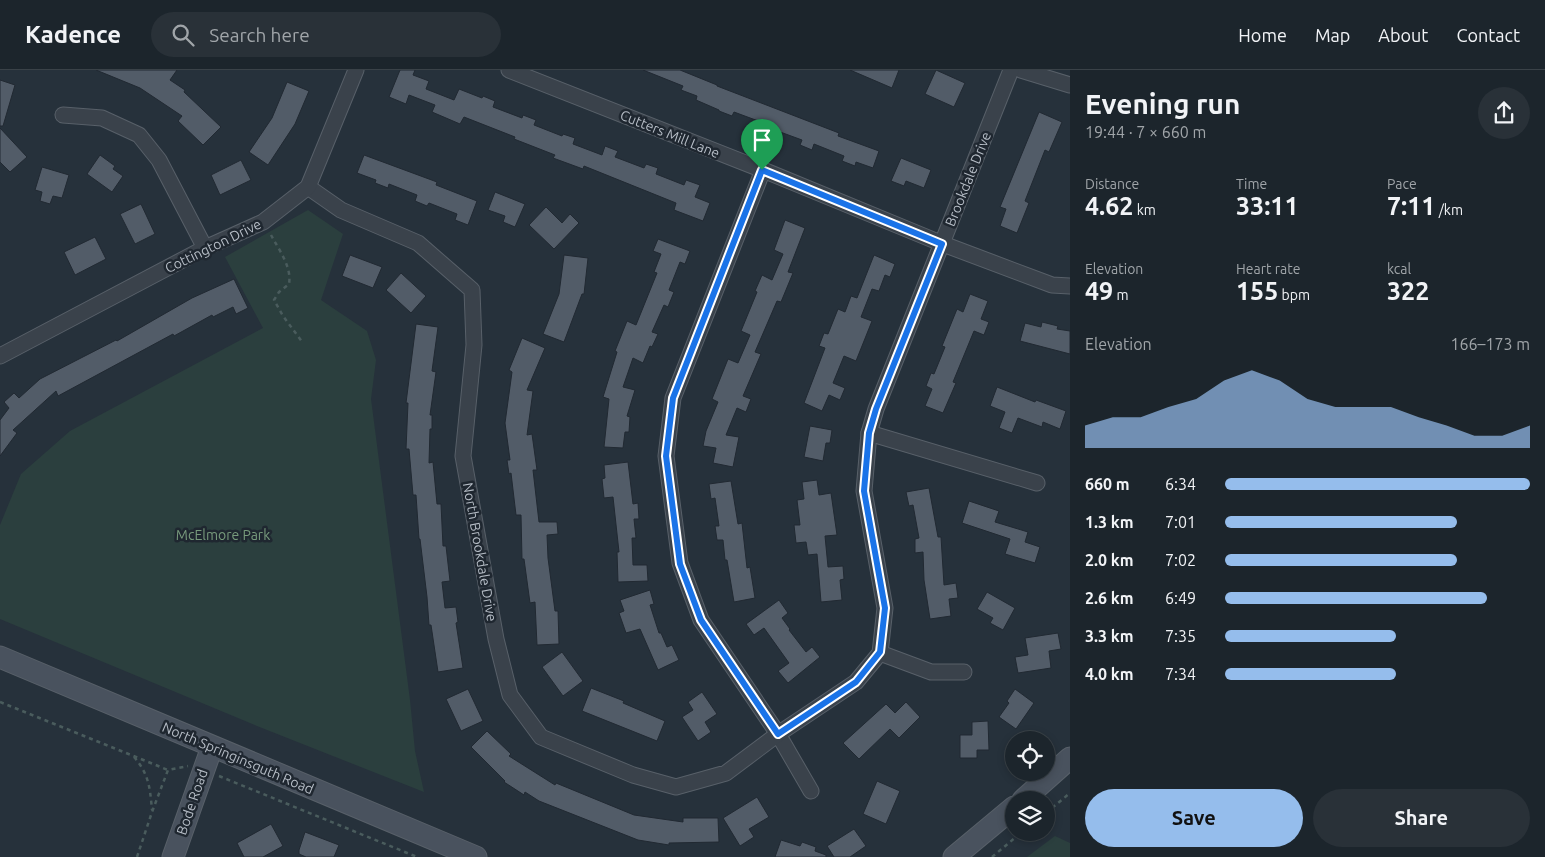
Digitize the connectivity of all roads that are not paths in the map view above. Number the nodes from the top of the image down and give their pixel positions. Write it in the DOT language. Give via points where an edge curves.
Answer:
graph roads {
  1 [pos="356,70"];
  2 [pos="509,70"];
  3 [pos="1011,70"];
  4 [pos="1021,70"];
  5 [pos="1070,85"];
  6 [pos="63,115"];
  7 [pos="762,170"];
  8 [pos="308,187"];
  9 [pos="942,244"];
  10 [pos="204,248"];
  11 [pos="1070,286"];
  12 [pos="0,356"];
  13 [pos="869,433"];
  14 [pos="1038,483"];
  15 [pos="880,652"];
  16 [pos="0,657"];
  17 [pos="964,672"];
  18 [pos="778,734"];
  19 [pos="212,747"];
  20 [pos="1070,758"];
  21 [pos="812,791"];
  22 [pos="1032,791"];
  23 [pos="1005,815"];
  24 [pos="173,857"];
  25 [pos="476,857"];
  26 [pos="954,857"];
  1 -- 8 [label="street, Cottington Drive"];
  2 -- 7 [label="street, Cutters Mill Lane"];
  3 -- 9 [label="street, Brookdale Drive"];
  4 -- 5 [label="street"];
  6 -- 10 [label="street" via="102,118 139,135 159,160"];
  7 -- 9 [label="street, Cutters Mill Lane"];
  7 -- 18 [label="street" via="673,398 666,456 680,564 701,620"];
  8 -- 10 [label="street, Cottington Drive" via="263,222"];
  8 -- 18 [label="street, North Brookdale Drive" via="341,210 418,243 472,290 474,345 463,456 496,639 510,695 541,737 633,775 676,787 726,773"];
  9 -- 11 [label="street, Cutters Mill Lane" via="1052,285"];
  9 -- 13 [label="street, Brookdale Drive"];
  10 -- 12 [label="street, Cottington Drive"];
  13 -- 14 [label="street"];
  13 -- 15 [label="street, Brookdale Drive" via="864,491 885,608"];
  15 -- 17 [label="street" via="931,672"];
  15 -- 18 [label="street" via="856,682"];
  16 -- 19 [label="street, North Springinsguth Road"];
  18 -- 21 [label="street"];
  19 -- 24 [label="street, Bode Road"];
  19 -- 25 [label="street, North Springinsguth Road"];
  20 -- 22 [label="street"];
  23 -- 26 [label="street"];
}
